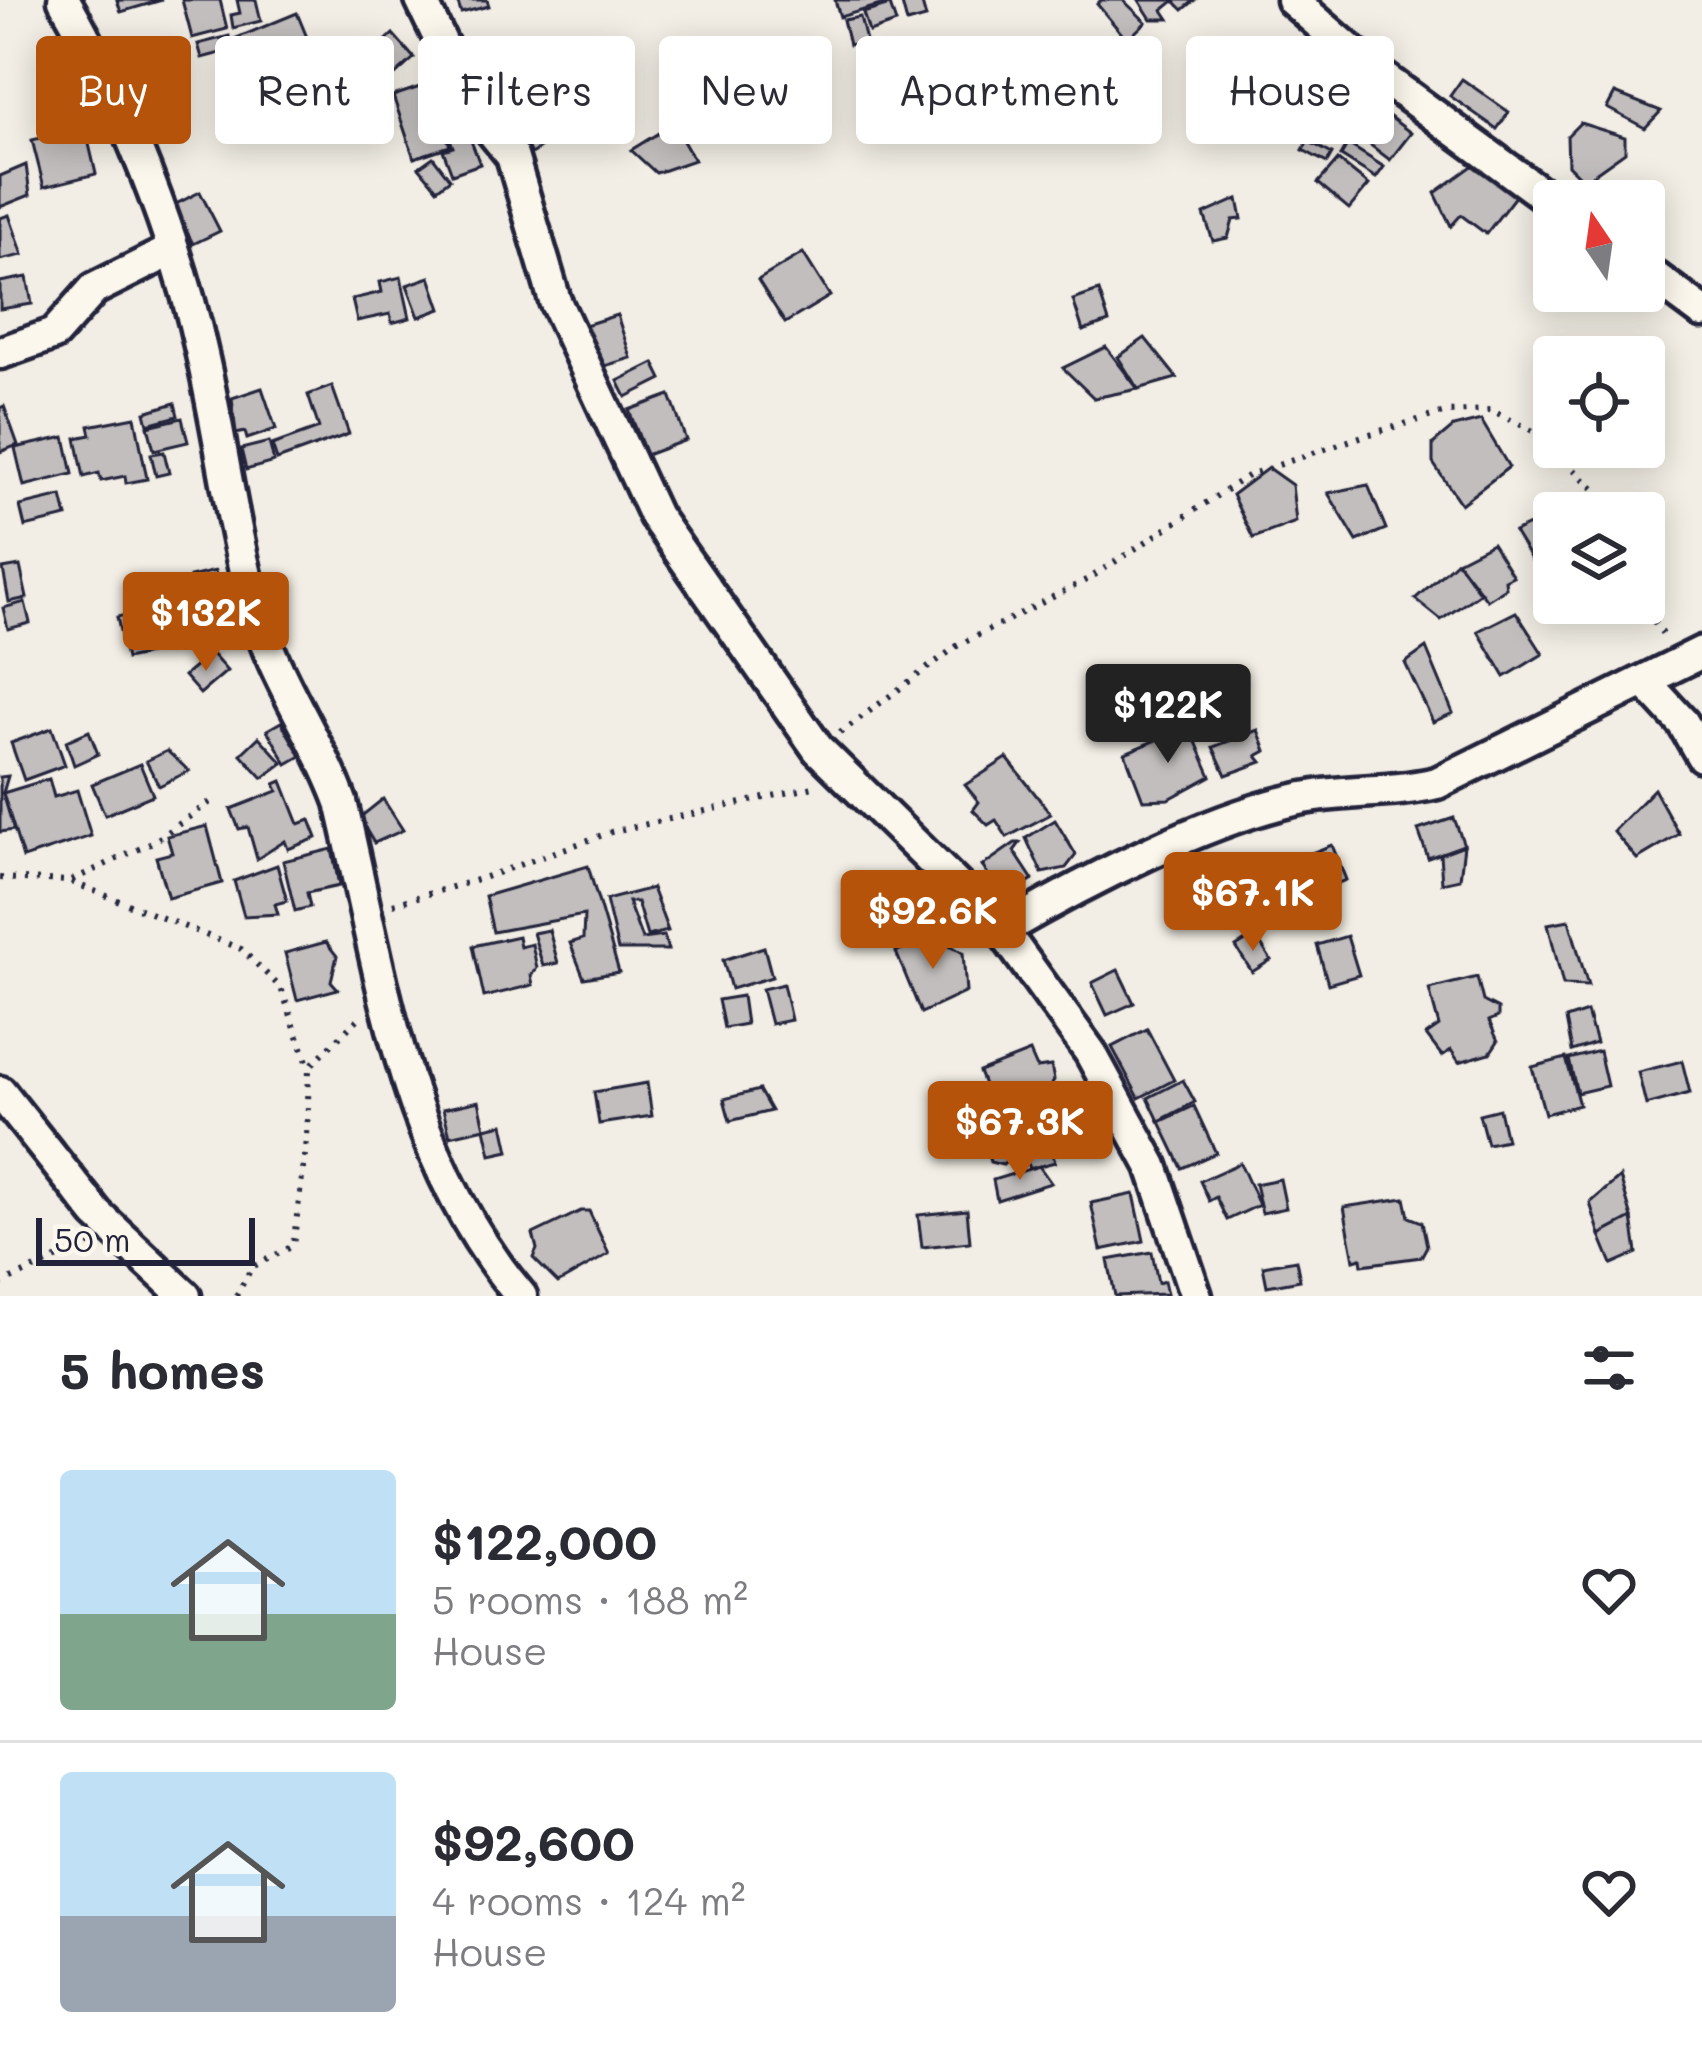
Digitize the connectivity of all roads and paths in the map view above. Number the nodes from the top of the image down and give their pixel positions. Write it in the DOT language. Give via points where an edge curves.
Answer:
graph roads {
  1 [pos="64,0"];
  2 [pos="421,0"];
  3 [pos="1292,0"];
  4 [pos="1533,188"];
  5 [pos="170,251"];
  6 [pos="1665,285"];
  7 [pos="1702,312"];
  8 [pos="0,353"];
  9 [pos="1597,492"];
  10 [pos="1660,624"];
  11 [pos="1694,657"];
  12 [pos="1646,683"];
  13 [pos="818,749"];
  14 [pos="1702,756"];
  15 [pos="847,778"];
  16 [pos="212,801"];
  17 [pos="0,878"];
  18 [pos="69,881"];
  19 [pos="368,915"];
  20 [pos="1002,930"];
  21 [pos="385,994"];
  22 [pos="309,1067"];
  23 [pos="0,1092"];
  24 [pos="115,1232"];
  25 [pos="0,1284"];
  26 [pos="185,1296"];
  27 [pos="236,1296"];
  28 [pos="521,1296"];
  29 [pos="1196,1296"];
  1 -- 5 [label="street" via="92,47"];
  2 -- 13 [label="street" via="472,107 512,156 555,301 656,516"];
  3 -- 4 [label="street"];
  5 -- 8 [label="street" via="94,290 54,334"];
  5 -- 19 [label="street" via="201,349 256,616 276,672 327,764"];
  6 -- 7 [label="street"];
  9 -- 13 [label="path" via="1537,433 1491,410 1446,412 1364,436 1249,475 1090,578 957,646"];
  10 -- 11 [label="path"];
  11 -- 12 [label="street"];
  12 -- 14 [label="street"];
  12 -- 20 [label="street" via="1437,783 1298,799 1210,829"];
  13 -- 15 [label="street"];
  15 -- 19 [label="path" via="610,832"];
  15 -- 20 [label="street"];
  16 -- 18 [label="path" via="152,843"];
  17 -- 18 [label="path"];
  18 -- 22 [label="path" via="241,949 281,988"];
  19 -- 21 [label="street"];
  20 -- 29 [label="street" via="1123,1109 1152,1166"];
  21 -- 22 [label="path"];
  21 -- 28 [label="street" via="445,1185"];
  22 -- 27 [label="path" via="293,1246 252,1267"];
  23 -- 24 [label="street"];
  24 -- 25 [label="path"];
  24 -- 26 [label="street"];
}
